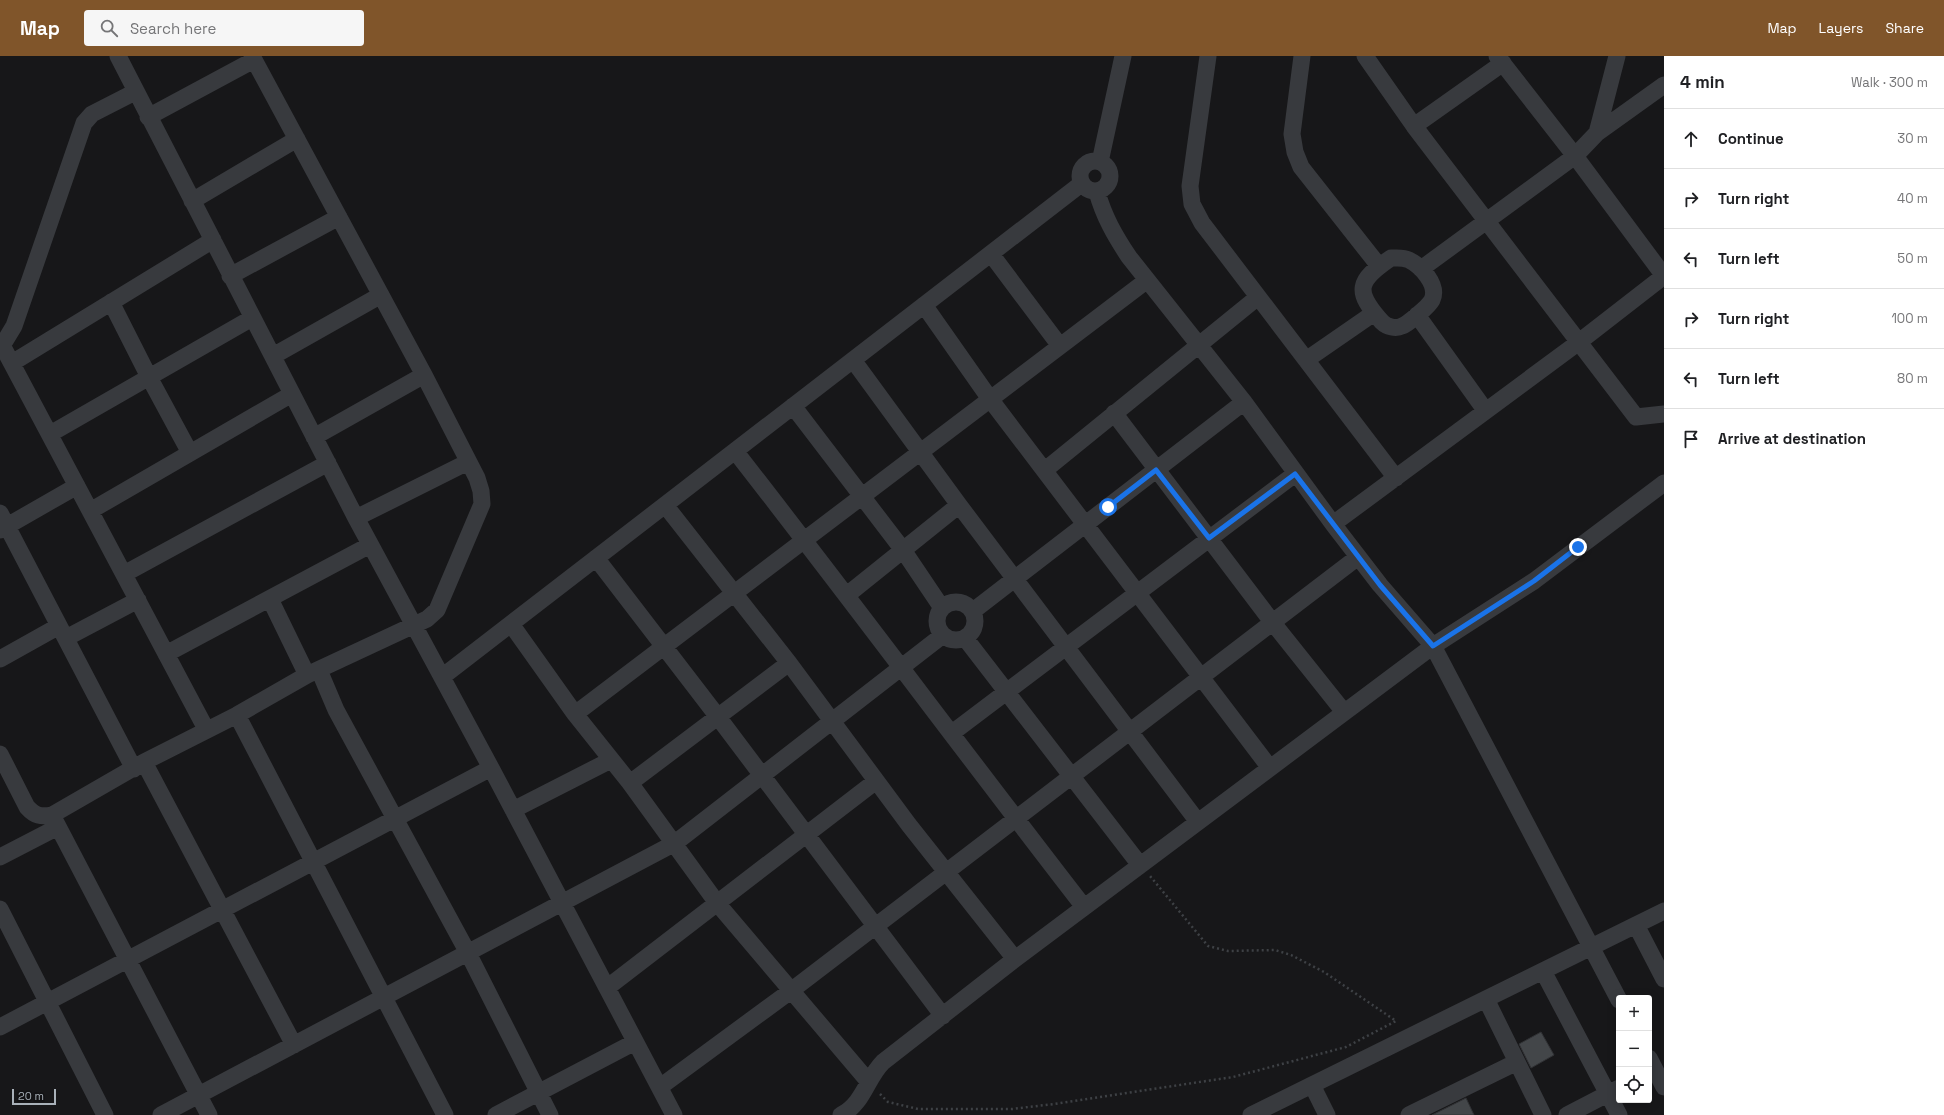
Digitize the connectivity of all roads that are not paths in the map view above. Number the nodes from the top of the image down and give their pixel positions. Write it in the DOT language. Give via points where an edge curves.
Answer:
graph roads {
  1 [pos="118,56"];
  2 [pos="1123,56"];
  3 [pos="1208,56"];
  4 [pos="1302,56"];
  5 [pos="1365,56"];
  6 [pos="1617,56"];
  7 [pos="253,58"];
  8 [pos="1500,60"];
  9 [pos="1664,85"];
  10 [pos="135,92"];
  11 [pos="148,117"];
  12 [pos="1414,126"];
  13 [pos="1597,133"];
  14 [pos="298,139"];
  15 [pos="1575,156"];
  16 [pos="1100,162"];
  17 [pos="1081,184"];
  18 [pos="1097,192"];
  19 [pos="192,201"];
  20 [pos="339,217"];
  21 [pos="1487,221"];
  22 [pos="213,240"];
  23 [pos="991,254"];
  24 [pos="1379,266"];
  25 [pos="1421,269"];
  26 [pos="230,276"];
  27 [pos="1664,276"];
  28 [pos="1146,281"];
  29 [pos="381,296"];
  30 [pos="1258,297"];
  31 [pos="111,302"];
  32 [pos="924,306"];
  33 [pos="1374,313"];
  34 [pos="1417,315"];
  35 [pos="252,318"];
  36 [pos="1579,342"];
  37 [pos="1199,345"];
  38 [pos="1060,346"];
  39 [pos="1,348"];
  40 [pos="273,356"];
  41 [pos="853,360"];
  42 [pos="1306,360"];
  43 [pos="12,363"];
  44 [pos="424,375"];
  45 [pos="149,377"];
  46 [pos="292,394"];
  47 [pos="990,399"];
  48 [pos="1244,402"];
  49 [pos="793,406"];
  50 [pos="1485,410"];
  51 [pos="1114,413"];
  52 [pos="1664,414"];
  53 [pos="50,434"];
  54 [pos="314,437"];
  55 [pos="735,451"];
  56 [pos="920,452"];
  57 [pos="190,453"];
  58 [pos="468,462"];
  59 [pos="328,463"];
  60 [pos="1045,470"];
  61 [pos="1156,470"];
  62 [pos="1295,474"];
  63 [pos="1396,478"];
  64 [pos="1664,483"];
  65 [pos="77,486"];
  66 [pos="862,496"];
  67 [pos="665,505"];
  68 [pos="959,505"];
  69 [pos="90,510"];
  70 [pos="356,518"];
  71 [pos="2,523"];
  72 [pos="1333,524"];
  73 [pos="1084,525"];
  74 [pos="1209,538"];
  75 [pos="805,540"];
  76 [pos="370,545"];
  77 [pos="903,550"];
  78 [pos="596,558"];
  79 [pos="1358,558"];
  80 [pos="124,574"];
  81 [pos="1015,579"];
  82 [pos="1137,592"];
  83 [pos="735,593"];
  84 [pos="847,595"];
  85 [pos="270,599"];
  86 [pos="138,600"];
  87 [pos="942,608"];
  88 [pos="973,611"];
  89 [pos="1273,622"];
  90 [pos="510,624"];
  91 [pos="413,625"];
  92 [pos="62,632"];
  93 [pos="943,634"];
  94 [pos="965,638"];
  95 [pos="665,646"];
  96 [pos="1065,646"];
  97 [pos="1433,646"];
  98 [pos="166,654"];
  99 [pos="0,659"];
  100 [pos="789,663"];
  101 [pos="902,666"];
  102 [pos="313,673"];
  103 [pos="442,677"];
  104 [pos="1202,677"];
  105 [pos="1006,691"];
  106 [pos="1344,712"];
  107 [pos="575,714"];
  108 [pos="237,715"];
  109 [pos="718,717"];
  110 [pos="832,721"];
  111 [pos="206,729"];
  112 [pos="1130,732"];
  113 [pos="952,733"];
  114 [pos="0,754"];
  115 [pos="611,760"];
  116 [pos="139,765"];
  117 [pos="491,768"];
  118 [pos="1270,768"];
  119 [pos="761,776"];
  120 [pos="1071,777"];
  121 [pos="876,781"];
  122 [pos="630,783"];
  123 [pos="513,810"];
  124 [pos="395,818"];
  125 [pos="1016,819"];
  126 [pos="55,821"];
  127 [pos="1198,822"];
  128 [pos="806,834"];
  129 [pos="676,843"];
  130 [pos="0,857"];
  131 [pos="313,862"];
  132 [pos="1140,865"];
  133 [pos="946,872"];
  134 [pos="562,903"];
  135 [pos="717,903"];
  136 [pos="1084,907"];
  137 [pos="0,909"];
  138 [pos="221,910"];
  139 [pos="1664,911"];
  140 [pos="1636,925"];
  141 [pos="876,926"];
  142 [pos="1591,947"];
  143 [pos="468,953"];
  144 [pos="1015,959"];
  145 [pos="127,960"];
  146 [pos="1543,971"];
  147 [pos="1664,979"];
  148 [pos="608,987"];
  149 [pos="792,990"];
  150 [pos="1616,995"];
  151 [pos="384,997"];
  152 [pos="1486,999"];
  153 [pos="47,1002"];
  154 [pos="943,1016"];
  155 [pos="0,1027"];
  156 [pos="635,1042"];
  157 [pos="294,1045"];
  158 [pos="1517,1062"];
  159 [pos="1654,1066"];
  160 [pos="868,1081"];
  161 [pos="1312,1085"];
  162 [pos="660,1087"];
  163 [pos="1664,1088"];
  164 [pos="1613,1091"];
  165 [pos="538,1093"];
  166 [pos="198,1095"];
  167 [pos="105,1115"];
  168 [pos="161,1115"];
  169 [pos="209,1115"];
  170 [pos="445,1115"];
  171 [pos="496,1115"];
  172 [pos="550,1115"];
  173 [pos="674,1115"];
  174 [pos="841,1115"];
  175 [pos="1251,1115"];
  176 [pos="1327,1115"];
  177 [pos="1409,1115"];
  178 [pos="1543,1115"];
  179 [pos="1567,1115"];
  180 [pos="1619,1115"];
  1 -- 10 [label="street"];
  2 -- 16 [label="street"];
  3 -- 30 [label="street" via="1190,186 1192,204 1202,223"];
  4 -- 24 [label="street" via="1292,134 1295,152 1301,168"];
  5 -- 12 [label="street"];
  6 -- 13 [label="street"];
  7 -- 11 [label="street"];
  7 -- 14 [label="street"];
  8 -- 12 [label="street"];
  8 -- 15 [label="street"];
  9 -- 13 [label="street"];
  10 -- 11 [label="street"];
  10 -- 39 [label="street" via="92,114 84,122 14,326"];
  11 -- 19 [label="street"];
  12 -- 21 [label="street"];
  13 -- 15 [label="street"];
  14 -- 19 [label="street"];
  14 -- 20 [label="street"];
  15 -- 21 [label="street"];
  15 -- 27 [label="street"];
  16 -- 17 [label="street" via="1092,161 1085,164 1079,177"];
  16 -- 18 [label="street" via="1107,166 1110,173 1109,182"];
  17 -- 18 [label="street" via="1088,190"];
  17 -- 23 [label="street"];
  18 -- 28 [label="street" via="1103,214 1113,234"];
  19 -- 22 [label="street"];
  20 -- 26 [label="street"];
  20 -- 29 [label="street"];
  21 -- 25 [label="street"];
  21 -- 36 [label="street"];
  22 -- 26 [label="street"];
  22 -- 31 [label="street"];
  23 -- 32 [label="street"];
  23 -- 38 [label="street"];
  24 -- 25 [label="street" via="1391,258 1402,258"];
  24 -- 33 [label="street" via="1364,281 1362,287 1363,295"];
  25 -- 34 [label="street" via="1431,282 1433,291 1432,300"];
  26 -- 35 [label="street"];
  27 -- 36 [label="street"];
  28 -- 37 [label="street"];
  28 -- 38 [label="street"];
  29 -- 40 [label="street"];
  29 -- 44 [label="street"];
  30 -- 37 [label="street"];
  30 -- 42 [label="street"];
  31 -- 43 [label="street"];
  31 -- 45 [label="street"];
  32 -- 41 [label="street"];
  32 -- 47 [label="street"];
  33 -- 34 [label="street" via="1385,325 1393,327 1402,327"];
  33 -- 42 [label="street"];
  34 -- 50 [label="street"];
  35 -- 40 [label="street"];
  35 -- 45 [label="street"];
  36 -- 50 [label="street"];
  36 -- 52 [label="street" via="1636,417"];
  37 -- 48 [label="street"];
  37 -- 51 [label="street"];
  38 -- 47 [label="street"];
  39 -- 43 [label="street"];
  40 -- 46 [label="street"];
  41 -- 49 [label="street"];
  41 -- 56 [label="street"];
  42 -- 63 [label="street"];
  43 -- 53 [label="street"];
  44 -- 54 [label="street"];
  44 -- 58 [label="street"];
  45 -- 53 [label="street"];
  45 -- 57 [label="street"];
  46 -- 54 [label="street"];
  46 -- 57 [label="street"];
  47 -- 56 [label="street"];
  47 -- 60 [label="street"];
  48 -- 61 [label="street"];
  48 -- 62 [label="street"];
  49 -- 55 [label="street"];
  49 -- 66 [label="street"];
  50 -- 63 [label="street"];
  51 -- 60 [label="street"];
  51 -- 61 [label="street"];
  53 -- 65 [label="street"];
  54 -- 59 [label="street"];
  55 -- 67 [label="street"];
  55 -- 75 [label="street"];
  56 -- 66 [label="street"];
  56 -- 68 [label="street"];
  57 -- 69 [label="street"];
  58 -- 70 [label="street"];
  58 -- 91 [label="street" via="477,478 482,504 437,610 427,619"];
  59 -- 70 [label="street"];
  59 -- 80 [label="street"];
  60 -- 73 [label="street"];
  61 -- 73 [label="street"];
  61 -- 74 [label="street"];
  62 -- 72 [label="street"];
  62 -- 74 [label="street"];
  63 -- 72 [label="street"];
  64 -- 97 [label="street" via="1534,581"];
  65 -- 69 [label="street"];
  65 -- 71 [label="street"];
  66 -- 75 [label="street"];
  66 -- 77 [label="street"];
  67 -- 78 [label="street"];
  67 -- 83 [label="street"];
  68 -- 77 [label="street"];
  68 -- 81 [label="street"];
  69 -- 80 [label="street"];
  70 -- 76 [label="street"];
  71 -- 92 [label="street"];
  72 -- 79 [label="street"];
  73 -- 81 [label="street"];
  73 -- 82 [label="street"];
  74 -- 82 [label="street"];
  74 -- 89 [label="street"];
  75 -- 83 [label="street"];
  75 -- 84 [label="street"];
  76 -- 85 [label="street"];
  76 -- 91 [label="street"];
  77 -- 84 [label="street"];
  77 -- 87 [label="street"];
  78 -- 90 [label="street"];
  78 -- 95 [label="street"];
  79 -- 89 [label="street"];
  79 -- 97 [label="street"];
  80 -- 86 [label="street"];
  81 -- 88 [label="street"];
  81 -- 96 [label="street"];
  82 -- 96 [label="street"];
  82 -- 104 [label="street"];
  83 -- 95 [label="street"];
  83 -- 100 [label="street"];
  84 -- 101 [label="street"];
  85 -- 98 [label="street"];
  85 -- 102 [label="street"];
  86 -- 92 [label="street"];
  86 -- 98 [label="street"];
  87 -- 88 [label="street" via="952,602 964,604"];
  87 -- 93 [label="street" via="938,626"];
  88 -- 94 [label="street" via="976,621 973,631"];
  89 -- 104 [label="street"];
  89 -- 106 [label="street"];
  90 -- 103 [label="street"];
  90 -- 107 [label="street"];
  91 -- 102 [label="street"];
  91 -- 103 [label="street"];
  92 -- 99 [label="street"];
  92 -- 116 [label="street"];
  93 -- 94 [label="street" via="950,639"];
  93 -- 101 [label="street"];
  94 -- 105 [label="street"];
  95 -- 107 [label="street"];
  95 -- 109 [label="street"];
  96 -- 105 [label="street"];
  96 -- 112 [label="street"];
  97 -- 106 [label="street"];
  97 -- 142 [label="street"];
  98 -- 111 [label="street"];
  100 -- 109 [label="street"];
  100 -- 110 [label="street"];
  101 -- 110 [label="street"];
  101 -- 113 [label="street"];
  102 -- 108 [label="street"];
  102 -- 124 [label="street"];
  103 -- 117 [label="street"];
  104 -- 112 [label="street"];
  104 -- 118 [label="street"];
  105 -- 113 [label="street"];
  105 -- 120 [label="street"];
  106 -- 118 [label="street"];
  107 -- 115 [label="street"];
  108 -- 111 [label="street"];
  108 -- 131 [label="street"];
  109 -- 119 [label="street"];
  109 -- 122 [label="street"];
  110 -- 119 [label="street"];
  110 -- 121 [label="street"];
  111 -- 116 [label="street"];
  112 -- 120 [label="street"];
  112 -- 127 [label="street"];
  113 -- 125 [label="street"];
  114 -- 126 [label="street" via="27,808 33,814"];
  115 -- 122 [label="street"];
  115 -- 123 [label="street"];
  116 -- 126 [label="street"];
  116 -- 138 [label="street"];
  117 -- 123 [label="street"];
  117 -- 124 [label="street"];
  118 -- 127 [label="street"];
  119 -- 128 [label="street"];
  119 -- 129 [label="street"];
  120 -- 125 [label="street"];
  120 -- 132 [label="street"];
  121 -- 128 [label="street"];
  121 -- 133 [label="street"];
  122 -- 129 [label="street"];
  123 -- 134 [label="street"];
  124 -- 131 [label="street"];
  124 -- 143 [label="street"];
  125 -- 133 [label="street"];
  125 -- 136 [label="street"];
  126 -- 130 [label="street"];
  126 -- 145 [label="street"];
  127 -- 132 [label="street"];
  128 -- 135 [label="street"];
  128 -- 141 [label="street"];
  129 -- 134 [label="street"];
  129 -- 135 [label="street"];
  131 -- 138 [label="street"];
  131 -- 151 [label="street"];
  132 -- 136 [label="street"];
  133 -- 141 [label="street"];
  133 -- 144 [label="street"];
  134 -- 143 [label="street"];
  134 -- 148 [label="street"];
  135 -- 148 [label="street"];
  135 -- 149 [label="street"];
  136 -- 144 [label="street"];
  137 -- 153 [label="street"];
  138 -- 145 [label="street"];
  138 -- 157 [label="street"];
  139 -- 140 [label="street"];
  140 -- 142 [label="street"];
  140 -- 147 [label="street"];
  141 -- 149 [label="street"];
  141 -- 154 [label="street"];
  142 -- 146 [label="street"];
  142 -- 150 [label="street"];
  143 -- 151 [label="street"];
  143 -- 165 [label="street"];
  144 -- 154 [label="street"];
  145 -- 153 [label="street"];
  145 -- 166 [label="street"];
  146 -- 152 [label="street"];
  146 -- 164 [label="street"];
  148 -- 156 [label="street"];
  149 -- 160 [label="street"];
  149 -- 162 [label="street"];
  151 -- 157 [label="street"];
  151 -- 170 [label="street"];
  152 -- 158 [label="street"];
  152 -- 161 [label="street"];
  153 -- 155 [label="street"];
  153 -- 167 [label="street"];
  154 -- 160 [label="street" via="883,1062"];
  156 -- 162 [label="street"];
  156 -- 165 [label="street"];
  157 -- 166 [label="street"];
  158 -- 177 [label="street"];
  158 -- 178 [label="street"];
  159 -- 163 [label="street"];
  160 -- 174 [label="street" via="855,1106"];
  161 -- 175 [label="street"];
  161 -- 176 [label="street"];
  162 -- 173 [label="street"];
  164 -- 179 [label="street"];
  164 -- 180 [label="street"];
  165 -- 171 [label="street"];
  165 -- 172 [label="street"];
  166 -- 168 [label="street"];
  166 -- 169 [label="street"];
}
